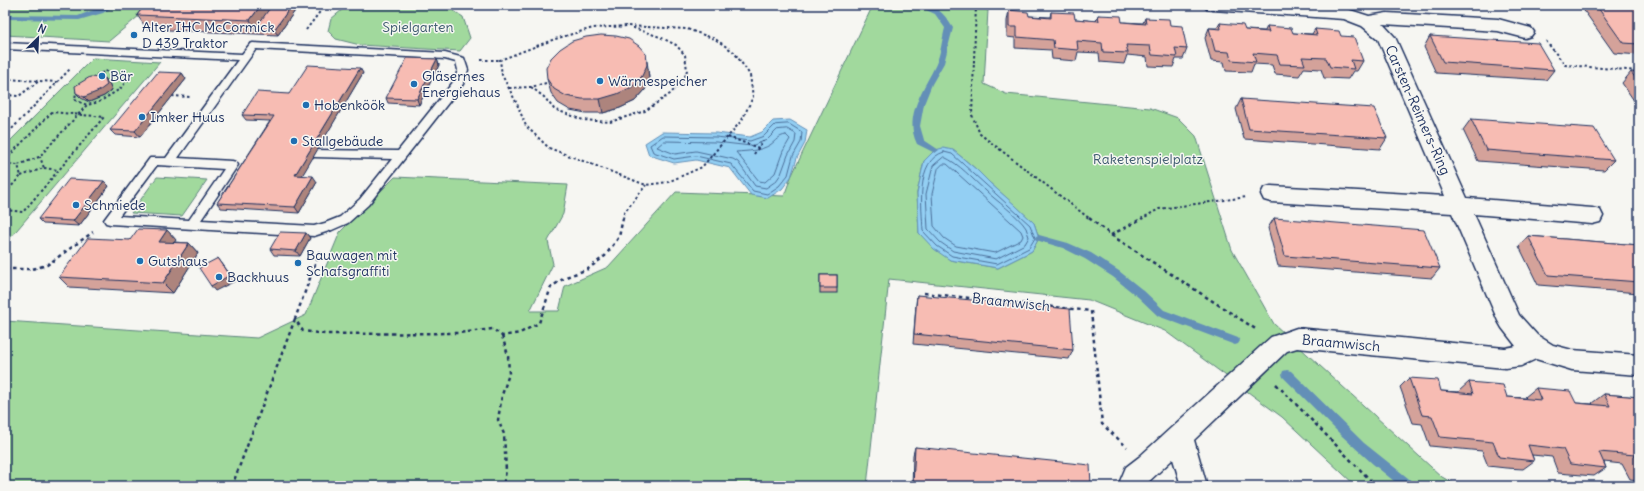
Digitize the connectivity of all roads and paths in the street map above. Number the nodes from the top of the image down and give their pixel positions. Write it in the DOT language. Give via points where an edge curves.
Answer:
graph roads {
  1 [pos="325,5"];
  2 [pos="976,5"];
  3 [pos="1213,5"];
  4 [pos="320,12"];
  5 [pos="1368,22"];
  6 [pos="628,26"];
  7 [pos="1525,32"];
  8 [pos="5,46"];
  9 [pos="88,50"];
  10 [pos="245,57"];
  11 [pos="460,60"];
  12 [pos="500,60"];
  13 [pos="1639,71"];
  14 [pos="5,79"];
  15 [pos="91,80"];
  16 [pos="39,81"];
  17 [pos="57,82"];
  18 [pos="551,82"];
  19 [pos="531,87"];
  20 [pos="509,88"];
  21 [pos="80,89"];
  22 [pos="5,95"];
  23 [pos="87,105"];
  24 [pos="80,114"];
  25 [pos="5,136"];
  26 [pos="728,137"];
  27 [pos="763,141"];
  28 [pos="758,148"];
  29 [pos="315,153"];
  30 [pos="754,154"];
  31 [pos="401,156"];
  32 [pos="40,157"];
  33 [pos="5,160"];
  34 [pos="169,162"];
  35 [pos="5,164"];
  36 [pos="18,165"];
  37 [pos="44,168"];
  38 [pos="58,170"];
  39 [pos="21,176"];
  40 [pos="646,185"];
  41 [pos="5,193"];
  42 [pos="1271,194"];
  43 [pos="1459,205"];
  44 [pos="5,210"];
  45 [pos="1592,216"];
  46 [pos="110,220"];
  47 [pos="192,225"];
  48 [pos="328,227"];
  49 [pos="1110,235"];
  50 [pos="5,269"];
  51 [pos="924,293"];
  52 [pos="295,319"];
  53 [pos="502,336"];
  54 [pos="1279,344"];
  55 [pos="1534,347"];
  56 [pos="1258,364"];
  57 [pos="1639,365"];
  58 [pos="1180,436"];
  59 [pos="1148,466"];
  60 [pos="232,486"];
  61 [pos="503,486"];
  62 [pos="1131,486"];
  63 [pos="1194,486"];
  64 [pos="1376,486"];
  1 -- 4 [label="path"];
  2 -- 49 [label="path" via="972,115 980,134"];
  3 -- 5 [label="street, Carsten-Reimers-Ring" via="1339,13"];
  5 -- 7 [label="street" via="1387,18 1498,25"];
  5 -- 43 [label="street, Carsten-Reimers-Ring" via="1386,37"];
  6 -- 12 [label="path" via="593,28"];
  6 -- 19 [label="path" via="676,45 685,55 687,70 684,80 670,94 645,110 610,122 583,120 554,109"];
  6 -- 26 [label="path" via="687,29 715,39 734,52 750,75 753,97 742,120"];
  7 -- 13 [label="path" via="1546,41 1565,65"];
  8 -- 9 [label="lane"];
  9 -- 10 [label="lane"];
  9 -- 17 [label="path"];
  10 -- 11 [label="lane" via="253,46 445,56"];
  10 -- 34 [label="lane"];
  11 -- 12 [label="path"];
  11 -- 31 [label="lane" via="463,70 459,82"];
  12 -- 20 [label="path" via="502,75"];
  14 -- 16 [label="path"];
  15 -- 23 [label="path" via="107,71 123,73 130,77 120,89 99,102"];
  16 -- 17 [label="path"];
  16 -- 22 [label="path" via="19,96"];
  17 -- 25 [label="path"];
  18 -- 19 [label="path"];
  19 -- 20 [label="path"];
  20 -- 40 [label="path" via="526,126 549,148"];
  21 -- 23 [label="path" via="76,92 75,100"];
  23 -- 24 [label="path"];
  24 -- 32 [label="path"];
  24 -- 33 [label="path" via="52,112"];
  24 -- 38 [label="path" via="104,117"];
  26 -- 28 [label="path"];
  26 -- 40 [label="path" via="702,166 668,182"];
  27 -- 28 [label="path"];
  28 -- 30 [label="path"];
  29 -- 31 [label="lane"];
  31 -- 48 [label="lane" via="364,202 344,220"];
  32 -- 36 [label="path"];
  32 -- 37 [label="path"];
  34 -- 46 [label="lane" via="154,161"];
  34 -- 47 [label="lane" via="232,166"];
  35 -- 36 [label="path"];
  36 -- 39 [label="path"];
  37 -- 38 [label="path"];
  37 -- 39 [label="path"];
  38 -- 44 [label="path" via="23,212"];
  39 -- 41 [label="path"];
  40 -- 53 [label="path" via="624,213 619,237 606,256 588,269 566,277 551,287 539,323 520,333"];
  42 -- 43 [label="street"];
  42 -- 49 [label="path" via="1159,209"];
  43 -- 45 [label="street"];
  43 -- 55 [label="street, Carsten-Reimers-Ring" via="1510,321"];
  46 -- 47 [label="lane"];
  46 -- 50 [label="path" via="46,265 32,269"];
  47 -- 48 [label="lane" via="314,231"];
  48 -- 52 [label="path"];
  49 -- 54 [label="path"];
  51 -- 59 [label="path, Braamwisch" via="1091,311 1102,424"];
  52 -- 53 [label="path" via="304,331 325,334 458,333 492,329"];
  52 -- 60 [label="path"];
  53 -- 61 [label="path" via="508,355 509,374 498,420 504,434 506,470"];
  54 -- 55 [label="street, Braamwisch" via="1297,338 1505,358 1521,356"];
  54 -- 56 [label="street, Braamwisch"];
  55 -- 57 [label="street, Carsten-Reimers-Ring" via="1570,359"];
  56 -- 58 [label="street, Braamwisch"];
  56 -- 64 [label="path"];
  58 -- 59 [label="street, Braamwisch"];
  58 -- 63 [label="street"];
  59 -- 62 [label="street, Braamwisch" via="1135,476"];
}
